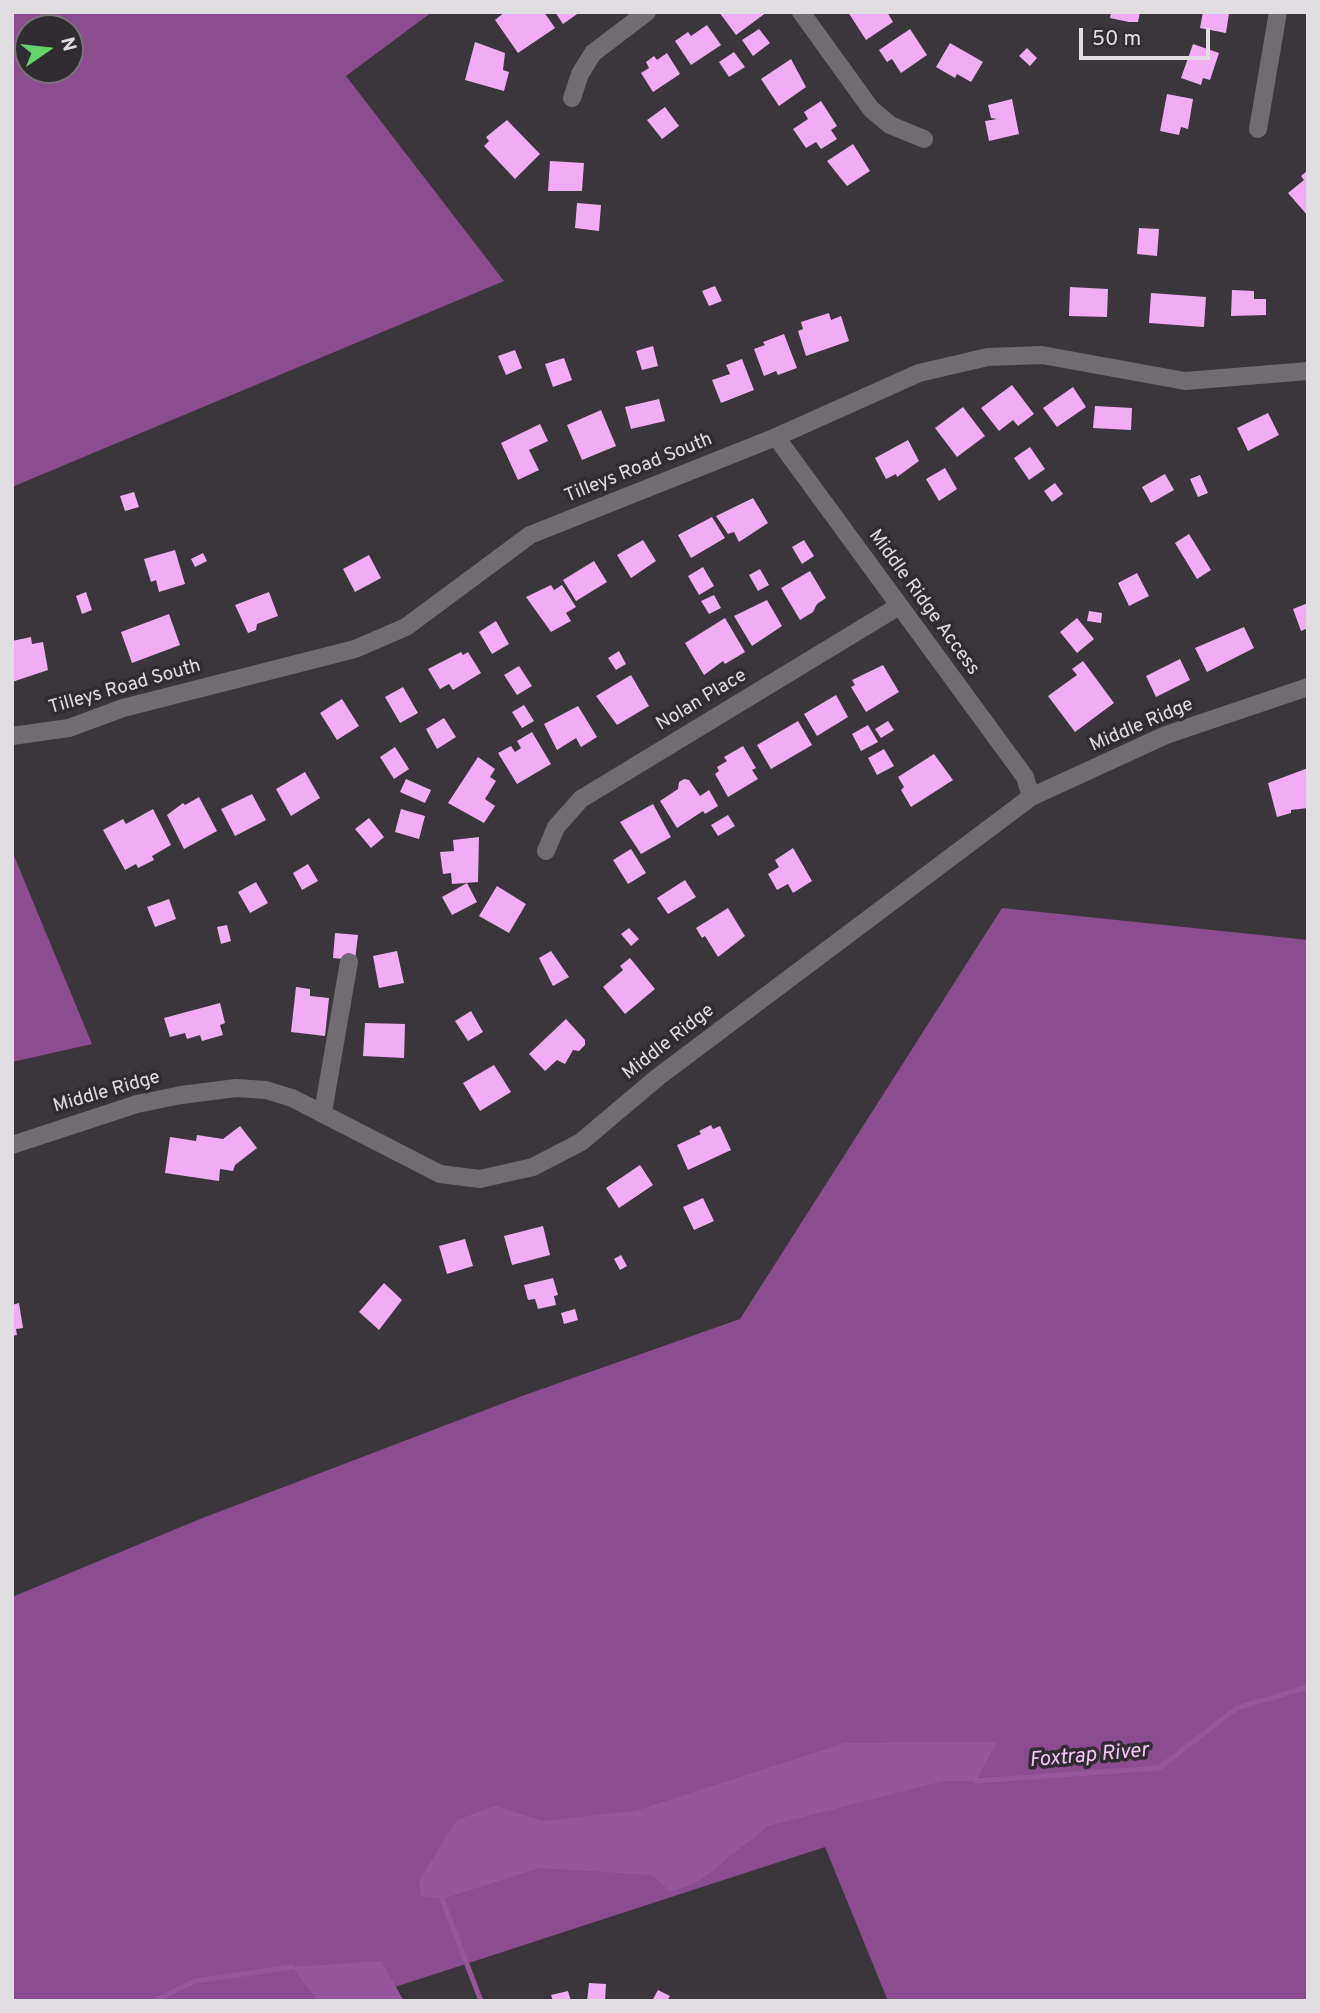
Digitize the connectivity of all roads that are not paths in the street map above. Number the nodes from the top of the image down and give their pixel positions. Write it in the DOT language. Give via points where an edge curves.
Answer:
graph roads {
  1 [pos="647,12"];
  2 [pos="802,12"];
  3 [pos="1278,12"];
  4 [pos="572,98"];
  5 [pos="1258,129"];
  6 [pos="924,139"];
  7 [pos="1308,371"];
  8 [pos="775,437"];
  9 [pos="899,606"];
  10 [pos="1308,687"];
  11 [pos="12,736"];
  12 [pos="1031,797"];
  13 [pos="547,851"];
  14 [pos="349,962"];
  15 [pos="323,1112"];
  16 [pos="12,1145"];
  1 -- 4 [label="street" via="593,54"];
  2 -- 6 [label="street" via="871,109 890,125"];
  3 -- 5 [label="street"];
  7 -- 8 [label="street, Tilleys Road South" via="1185,381 1042,355 988,356 919,373"];
  8 -- 9 [label="street, Middle Ridge Access"];
  8 -- 11 [label="street, Tilleys Road South" via="530,535 406,627 355,649 123,708 68,728"];
  9 -- 12 [label="street, Middle Ridge Access" via="1025,777"];
  9 -- 13 [label="street, Nolan Place" via="580,799 556,827"];
  10 -- 12 [label="street, Middle Ridge" via="1166,735"];
  12 -- 15 [label="street, Middle Ridge" via="658,1077 581,1142 533,1167 480,1179 440,1174"];
  14 -- 15 [label="street"];
  15 -- 16 [label="street, Middle Ridge" via="266,1090 219,1089 137,1104"];
}
